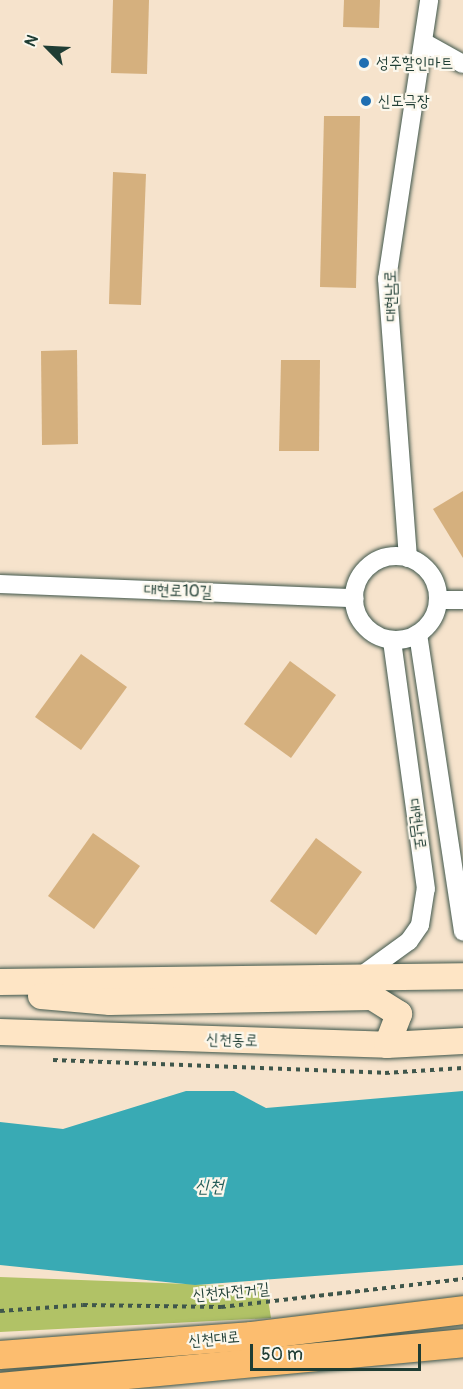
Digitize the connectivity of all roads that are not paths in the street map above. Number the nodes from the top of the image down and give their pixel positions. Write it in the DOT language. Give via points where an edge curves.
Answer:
graph roads {
  1 [pos="429,0"];
  2 [pos="426,44"];
  3 [pos="463,64"];
  4 [pos="408,558"];
  5 [pos="0,584"];
  6 [pos="355,598"];
  7 [pos="438,600"];
  8 [pos="463,600"];
  9 [pos="418,634"];
  10 [pos="392,640"];
  11 [pos="463,932"];
  12 [pos="463,976"];
  13 [pos="357,979"];
  14 [pos="0,982"];
  15 [pos="0,992"];
  16 [pos="0,1032"];
  17 [pos="463,1041"];
  18 [pos="387,1045"];
  19 [pos="463,1310"];
  20 [pos="463,1343"];
  21 [pos="0,1355"];
  22 [pos="0,1387"];
  1 -- 2 [label="street, 대현남로"];
  2 -- 3 [label="street"];
  2 -- 4 [label="street, 대현남로" via="387,279"];
  4 -- 6 [label="street" via="381,559 369,567"];
  4 -- 7 [label="street" via="430,573"];
  5 -- 6 [label="street, 대현로10길"];
  6 -- 10 [label="street" via="367,629"];
  7 -- 8 [label="street"];
  7 -- 9 [label="street" via="429,625"];
  9 -- 10 [label="street"];
  9 -- 11 [label="street, 대현남로"];
  10 -- 13 [label="street, 대현남로" via="426,889 420,925 409,941"];
  12 -- 13 [label="main road"];
  13 -- 14 [label="main road"];
  15 -- 18 [label="main road" via="110,1002 372,997 399,1014"];
  16 -- 18 [label="main road, 신천동로"];
  17 -- 18 [label="main road, 신천동로"];
  19 -- 21 [label="highway, 신천대로" via="252,1336"];
  20 -- 22 [label="highway, 신천대로"];
}
